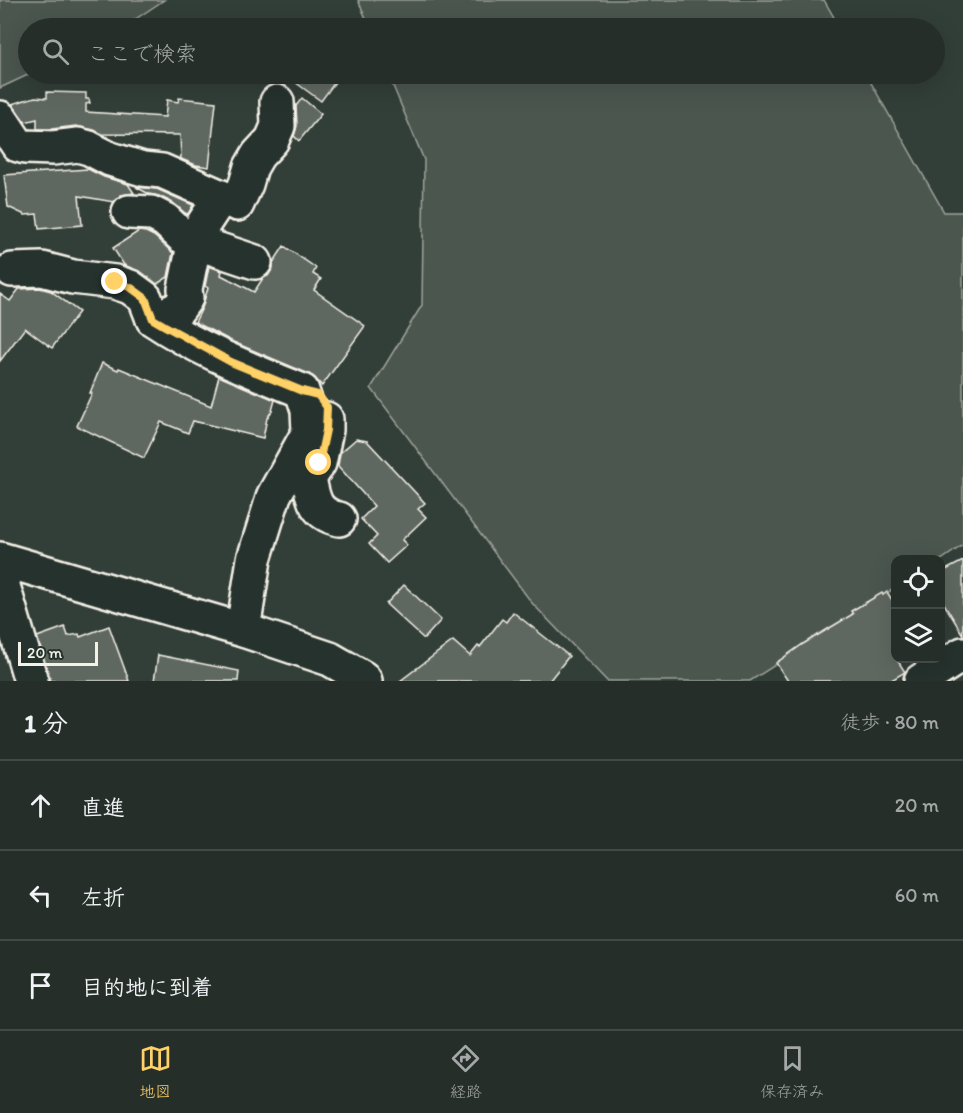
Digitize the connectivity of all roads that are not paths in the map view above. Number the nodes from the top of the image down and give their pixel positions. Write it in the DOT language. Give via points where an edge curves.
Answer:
graph roads {
  1 [pos="277,102"];
  2 [pos="0,118"];
  3 [pos="221,197"];
  4 [pos="129,212"];
  5 [pos="195,242"];
  6 [pos="255,262"];
  7 [pos="12,270"];
  8 [pos="153,319"];
  9 [pos="302,391"];
  10 [pos="339,519"];
  11 [pos="0,559"];
  12 [pos="0,576"];
  13 [pos="243,630"];
  14 [pos="963,654"];
  15 [pos="31,681"];
  16 [pos="365,681"];
  17 [pos="921,681"];
  1 -- 3 [label="street" via="278,126 251,167 237,204"];
  2 -- 3 [label="street" via="18,145 89,147 110,159 162,171"];
  3 -- 5 [label="street"];
  4 -- 5 [label="street" via="151,213"];
  5 -- 6 [label="street"];
  5 -- 8 [label="street" via="186,298 178,309"];
  7 -- 8 [label="street" via="42,269 122,284 145,298"];
  8 -- 9 [label="street" via="231,362"];
  9 -- 10 [label="street" via="318,395 327,407 319,463 309,478 318,508 326,516"];
  9 -- 13 [label="street" via="309,432 274,495 254,559"];
  11 -- 13 [label="street"];
  12 -- 15 [label="street"];
  13 -- 16 [label="street" via="330,659"];
  14 -- 17 [label="street"];
}
